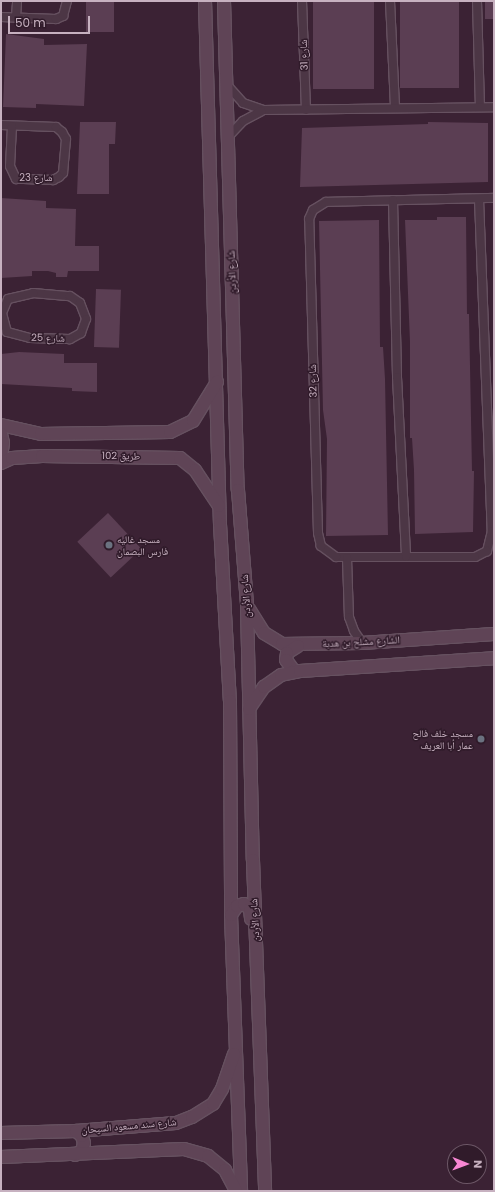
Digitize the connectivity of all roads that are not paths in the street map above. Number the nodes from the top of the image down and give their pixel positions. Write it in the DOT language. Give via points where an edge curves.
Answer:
graph roads {
  1 [pos="16,1"];
  2 [pos="66,1"];
  3 [pos="205,1"];
  4 [pos="224,1"];
  5 [pos="302,1"];
  6 [pos="390,1"];
  7 [pos="477,1"];
  8 [pos="1,17"];
  9 [pos="16,18"];
  10 [pos="226,82"];
  11 [pos="480,107"];
  12 [pos="494,107"];
  13 [pos="395,108"];
  14 [pos="263,110"];
  15 [pos="306,110"];
  16 [pos="1,125"];
  17 [pos="12,126"];
  18 [pos="228,138"];
  19 [pos="494,198"];
  20 [pos="479,199"];
  21 [pos="393,200"];
  22 [pos="1,313"];
  23 [pos="217,382"];
  24 [pos="1,425"];
  25 [pos="1,434"];
  26 [pos="1,457"];
  27 [pos="1,463"];
  28 [pos="219,506"];
  29 [pos="406,557"];
  30 [pos="347,558"];
  31 [pos="247,605"];
  32 [pos="494,634"];
  33 [pos="362,643"];
  34 [pos="298,646"];
  35 [pos="494,658"];
  36 [pos="300,671"];
  37 [pos="249,709"];
  38 [pos="232,916"];
  39 [pos="258,981"];
  40 [pos="237,1045"];
  41 [pos="76,1131"];
  42 [pos="1,1133"];
  43 [pos="75,1155"];
  44 [pos="1,1157"];
  45 [pos="236,1191"];
  46 [pos="241,1191"];
  47 [pos="265,1191"];
  1 -- 9 [label="street"];
  2 -- 9 [label="street" via="63,16 56,19"];
  3 -- 23 [label="main road, شارع الأردن"];
  4 -- 10 [label="main road, شارع الأردن"];
  5 -- 15 [label="street, شارع 31"];
  6 -- 13 [label="street"];
  7 -- 11 [label="street"];
  8 -- 9 [label="street"];
  10 -- 14 [label="street" via="243,104"];
  10 -- 18 [label="main road, شارع الأردن"];
  11 -- 12 [label="street"];
  11 -- 13 [label="street"];
  13 -- 15 [label="street"];
  14 -- 15 [label="street"];
  14 -- 18 [label="street" via="243,121"];
  16 -- 17 [label="street, 23 شارع"];
  17 -- 17 [label="street, 23 شارع" via="56,127 62,132 66,139 63,173 53,180 16,179 10,166"];
  18 -- 31 [label="main road, شارع الأردن" via="238,490"];
  19 -- 20 [label="street, شارع 32"];
  20 -- 21 [label="street, شارع 32"];
  20 -- 29 [label="street, شارع 32" via="492,531 488,551 475,557"];
  21 -- 29 [label="street" via="396,377"];
  21 -- 30 [label="street, شارع 32" via="326,202 313,210 309,219 318,533 321,546 327,553"];
  22 -- 22 [label="street, شارع 25" via="8,299 32,294 70,296 80,303 86,319 81,333 70,339 30,338 7,332"];
  23 -- 24 [label="main road" via="192,421 170,432 41,434"];
  23 -- 28 [label="main road, شارع الأردن"];
  25 -- 26 [label="main road"];
  27 -- 28 [label="main road, طريق 102" via="12,458 42,456 180,458 196,470"];
  28 -- 38 [label="main road, شارع الأردن" via="230,701"];
  29 -- 30 [label="street, شارع 32"];
  30 -- 33 [label="street" via="349,617"];
  31 -- 34 [label="main road, الشارع مشلح بن هدبة" via="264,633 282,644"];
  31 -- 37 [label="main road, شارع الأردن"];
  32 -- 33 [label="main road, الشارع مشلح بن هدبة"];
  33 -- 34 [label="main road, الشارع مشلح بن هدبة"];
  34 -- 36 [label="main road" via="287,653 286,660 294,671"];
  35 -- 36 [label="main road"];
  36 -- 37 [label="main road" via="281,675 272,681"];
  37 -- 39 [label="main road, شارع الأردن"];
  38 -- 39 [label="main road" via="234,909 240,904 250,909 251,957"];
  38 -- 40 [label="main road, شارع الأردن"];
  39 -- 47 [label="main road, شارع الأردن"];
  40 -- 41 [label="main road, شارع سند مسعود السيحان" via="222,1089 212,1104 192,1117 176,1123"];
  40 -- 46 [label="main road, شارع الأردن"];
  41 -- 42 [label="main road, شارع سند مسعود السيحان"];
  41 -- 43 [label="main road" via="82,1136 84,1143 82,1151"];
  43 -- 44 [label="main road"];
  43 -- 45 [label="main road" via="184,1149 208,1156 225,1170"];
}
